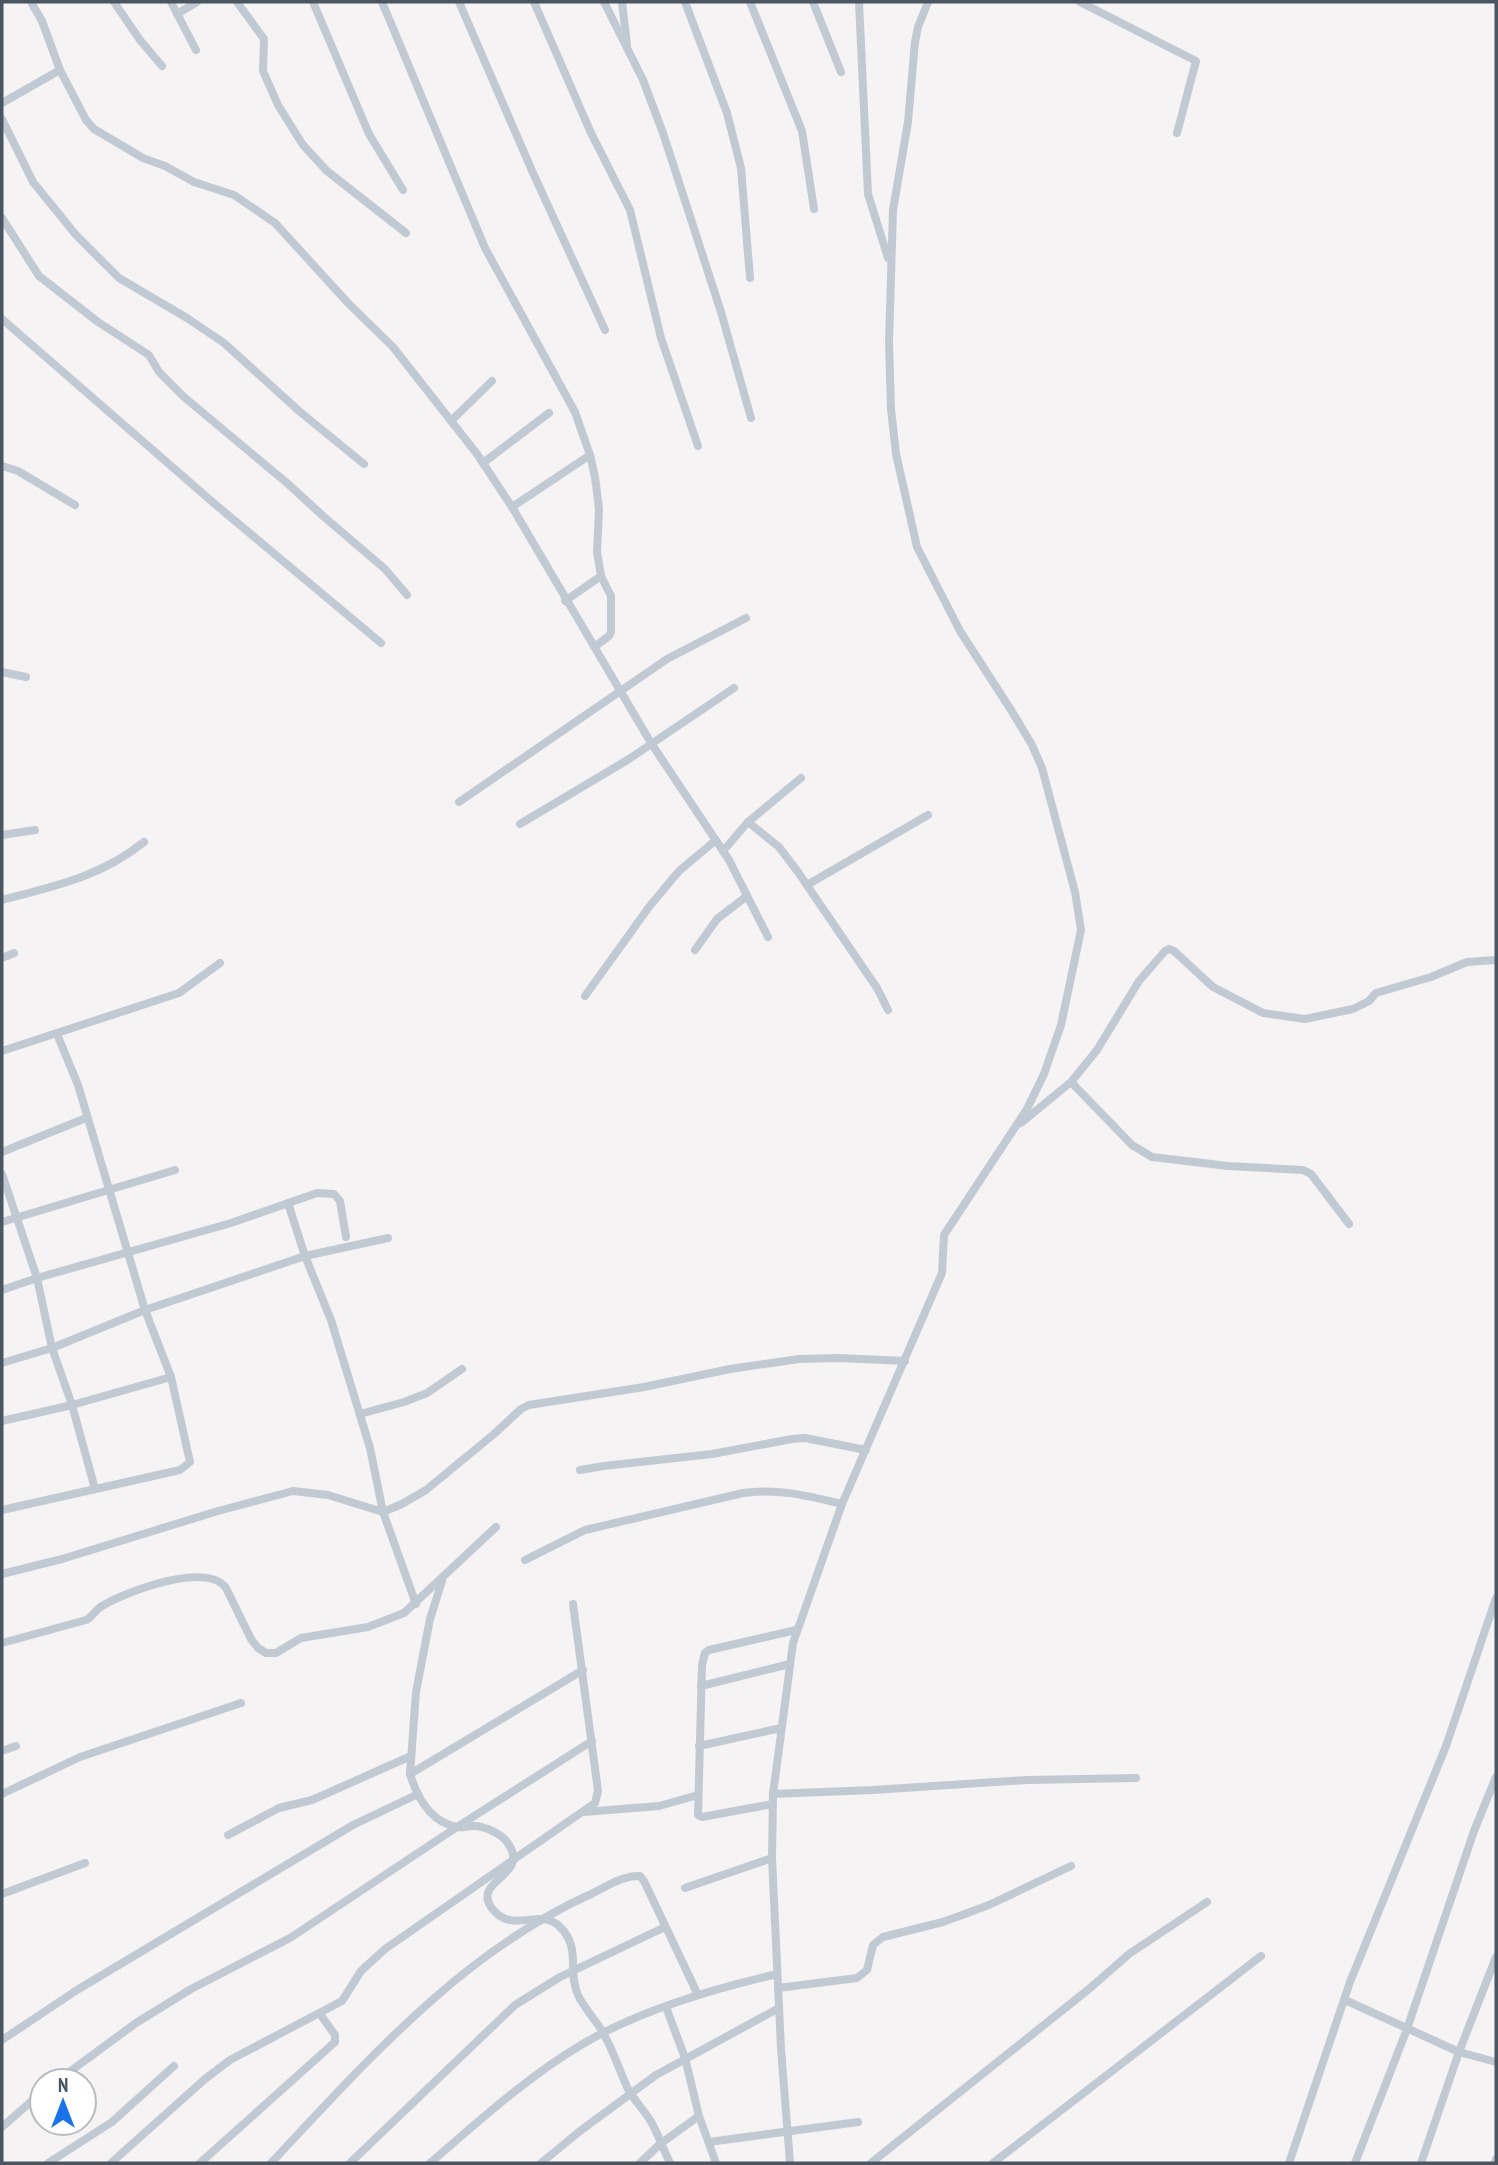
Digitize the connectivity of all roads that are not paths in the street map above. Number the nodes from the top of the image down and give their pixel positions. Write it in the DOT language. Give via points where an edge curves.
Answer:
graph roads {
  1 [pos="31,2"];
  2 [pos="114,2"];
  3 [pos="172,2"];
  4 [pos="197,2"];
  5 [pos="237,2"];
  6 [pos="313,2"];
  7 [pos="382,2"];
  8 [pos="459,2"];
  9 [pos="534,2"];
  10 [pos="604,2"];
  11 [pos="622,2"];
  12 [pos="685,2"];
  13 [pos="750,2"];
  14 [pos="813,2"];
  15 [pos="859,2"];
  16 [pos="928,2"];
  17 [pos="1080,2"];
  18 [pos="177,14"];
  19 [pos="196,50"];
  20 [pos="628,50"];
  21 [pos="162,66"];
  22 [pos="60,70"];
  23 [pos="841,72"];
  24 [pos="2,103"];
  25 [pos="2,119"];
  26 [pos="1177,133"];
  27 [pos="403,190"];
  28 [pos="814,209"];
  29 [pos="2,218"];
  30 [pos="405,233"];
  31 [pos="891,264"];
  32 [pos="750,278"];
  33 [pos="2,318"];
  34 [pos="605,330"];
  35 [pos="492,381"];
  36 [pos="549,413"];
  37 [pos="751,418"];
  38 [pos="451,421"];
  39 [pos="698,446"];
  40 [pos="590,455"];
  41 [pos="482,463"];
  42 [pos="364,464"];
  43 [pos="4,469"];
  44 [pos="75,505"];
  45 [pos="512,507"];
  46 [pos="601,576"];
  47 [pos="407,596"];
  48 [pos="565,601"];
  49 [pos="746,618"];
  50 [pos="382,643"];
  51 [pos="594,647"];
  52 [pos="2,672"];
  53 [pos="26,677"];
  54 [pos="734,688"];
  55 [pos="619,690"];
  56 [pos="651,743"];
  57 [pos="801,778"];
  58 [pos="458,802"];
  59 [pos="928,816"];
  60 [pos="748,822"];
  61 [pos="520,824"];
  62 [pos="35,830"];
  63 [pos="2,835"];
  64 [pos="716,840"];
  65 [pos="144,842"];
  66 [pos="723,851"];
  67 [pos="807,885"];
  68 [pos="747,896"];
  69 [pos="2,900"];
  70 [pos="768,937"];
  71 [pos="695,950"];
  72 [pos="14,953"];
  73 [pos="2,958"];
  74 [pos="1496,960"];
  75 [pos="220,963"];
  76 [pos="585,996"];
  77 [pos="888,1010"];
  78 [pos="57,1034"];
  79 [pos="2,1051"];
  80 [pos="1070,1082"];
  81 [pos="86,1118"];
  82 [pos="1015,1128"];
  83 [pos="2,1152"];
  84 [pos="175,1170"];
  85 [pos="2,1174"];
  86 [pos="107,1189"];
  87 [pos="288,1203"];
  88 [pos="15,1217"];
  89 [pos="2,1222"];
  90 [pos="1349,1224"];
  91 [pos="346,1237"];
  92 [pos="388,1238"];
  93 [pos="129,1252"];
  94 [pos="306,1256"];
  95 [pos="37,1278"];
  96 [pos="2,1290"];
  97 [pos="145,1310"];
  98 [pos="52,1348"];
  99 [pos="905,1361"];
  100 [pos="2,1363"];
  101 [pos="462,1370"];
  102 [pos="171,1377"];
  103 [pos="72,1405"];
  104 [pos="360,1414"];
  105 [pos="2,1421"];
  106 [pos="866,1450"];
  107 [pos="580,1471"];
  108 [pos="95,1489"];
  109 [pos="842,1504"];
  110 [pos="2,1510"];
  111 [pos="383,1512"];
  112 [pos="496,1527"];
  113 [pos="525,1560"];
  114 [pos="2,1574"];
  115 [pos="443,1577"];
  116 [pos="1496,1598"];
  117 [pos="416,1604"];
  118 [pos="573,1604"];
  119 [pos="796,1630"];
  120 [pos="2,1643"];
  121 [pos="790,1664"];
  122 [pos="583,1670"];
  123 [pos="701,1686"];
  124 [pos="241,1703"];
  125 [pos="781,1728"];
  126 [pos="592,1741"];
  127 [pos="16,1746"];
  128 [pos="699,1746"];
  129 [pos="2,1751"];
  130 [pos="411,1756"];
  131 [pos="410,1774"];
  132 [pos="1496,1777"];
  133 [pos="1136,1778"];
  134 [pos="2,1794"];
  135 [pos="416,1795"];
  136 [pos="698,1795"];
  137 [pos="773,1799"];
  138 [pos="584,1812"];
  139 [pos="457,1827"];
  140 [pos="228,1835"];
  141 [pos="772,1858"];
  142 [pos="513,1861"];
  143 [pos="85,1863"];
  144 [pos="1072,1866"];
  145 [pos="685,1888"];
  146 [pos="2,1894"];
  147 [pos="1207,1902"];
  148 [pos="543,1918"];
  149 [pos="665,1927"];
  150 [pos="1261,1956"];
  151 [pos="1496,1957"];
  152 [pos="575,1972"];
  153 [pos="777,1974"];
  154 [pos="778,1988"];
  155 [pos="698,1995"];
  156 [pos="1345,2000"];
  157 [pos="666,2007"];
  158 [pos="779,2008"];
  159 [pos="320,2014"];
  160 [pos="1407,2029"];
  161 [pos="603,2033"];
  162 [pos="2,2040"];
  163 [pos="1459,2052"];
  164 [pos="685,2058"];
  165 [pos="1496,2062"];
  166 [pos="174,2066"];
  167 [pos="76,2067"];
  168 [pos="630,2093"];
  169 [pos="28,2104"];
  170 [pos="699,2116"];
  171 [pos="858,2122"];
  172 [pos="2,2127"];
  173 [pos="789,2130"];
  174 [pos="709,2142"];
  175 [pos="660,2144"];
  176 [pos="48,2163"];
  177 [pos="111,2163"];
  178 [pos="200,2163"];
  179 [pos="271,2163"];
  180 [pos="350,2163"];
  181 [pos="430,2163"];
  182 [pos="541,2163"];
  183 [pos="640,2163"];
  184 [pos="670,2163"];
  185 [pos="716,2163"];
  186 [pos="790,2163"];
  187 [pos="871,2163"];
  188 [pos="992,2163"];
  189 [pos="1289,2163"];
  190 [pos="1355,2163"];
  191 [pos="1421,2163"];
  1 -- 22 [label="street"];
  2 -- 21 [label="street"];
  3 -- 18 [label="street"];
  4 -- 18 [label="street"];
  5 -- 30 [label="street" via="264,39 263,71 303,145 327,171"];
  6 -- 27 [label="street" via="369,134"];
  7 -- 40 [label="street" via="485,248 575,412"];
  8 -- 34 [label="street"];
  9 -- 39 [label="street" via="629,210 661,338"];
  10 -- 20 [label="street"];
  11 -- 20 [label="street"];
  12 -- 32 [label="street" via="727,113 741,168"];
  13 -- 28 [label="street" via="802,131"];
  14 -- 23 [label="street"];
  15 -- 31 [label="street" via="868,194"];
  16 -- 31 [label="street" via="915,42"];
  17 -- 26 [label="street" via="1196,61"];
  18 -- 19 [label="street"];
  20 -- 37 [label="street" via="663,133"];
  22 -- 24 [label="street"];
  22 -- 38 [label="street" via="81,114 94,129 143,158 234,195 275,223 393,347"];
  25 -- 42 [label="street" via="33,182 119,278 224,343"];
  29 -- 47 [label="street" via="39,276 149,355 184,397 385,569"];
  31 -- 82 [label="street" via="891,409 917,547 960,631 1032,745 1053,806 1079,913 1079,942 1061,1025 1044,1073"];
  33 -- 50 [label="street"];
  35 -- 38 [label="street"];
  36 -- 41 [label="street"];
  38 -- 41 [label="street"];
  40 -- 45 [label="street"];
  40 -- 46 [label="street" via="599,509"];
  41 -- 45 [label="street"];
  43 -- 44 [label="street" via="18,471"];
  45 -- 48 [label="street"];
  46 -- 48 [label="street"];
  46 -- 51 [label="street" via="611,592 611,626 609,636"];
  48 -- 51 [label="street"];
  49 -- 55 [label="street"];
  51 -- 55 [label="street"];
  52 -- 53 [label="street"];
  54 -- 56 [label="street"];
  55 -- 56 [label="street"];
  55 -- 58 [label="street"];
  56 -- 61 [label="street"];
  56 -- 64 [label="street"];
  57 -- 60 [label="street"];
  59 -- 67 [label="street"];
  60 -- 66 [label="street"];
  60 -- 67 [label="street" via="779,847"];
  62 -- 63 [label="street"];
  64 -- 66 [label="street"];
  64 -- 76 [label="street" via="679,872 649,907"];
  65 -- 69 [label="street" via="84,878"];
  66 -- 68 [label="street"];
  67 -- 77 [label="street"];
  68 -- 70 [label="street"];
  68 -- 71 [label="street" via="718,919"];
  72 -- 73 [label="street"];
  74 -- 80 [label="street" via="1467,962 1376,993 1353,1009 1305,1019 1252,1008 1213,987 1169,949 1139,981 1097,1050"];
  75 -- 78 [label="street" via="179,993"];
  78 -- 79 [label="street"];
  78 -- 81 [label="street"];
  80 -- 82 [label="street"];
  80 -- 90 [label="street" via="1132,1145 1152,1157 1303,1170"];
  81 -- 83 [label="street"];
  81 -- 86 [label="street"];
  82 -- 99 [label="street" via="944,1235 942,1273"];
  84 -- 86 [label="street"];
  85 -- 88 [label="street"];
  86 -- 88 [label="street"];
  86 -- 93 [label="street"];
  87 -- 91 [label="street" via="317,1193 334,1195 340,1201"];
  87 -- 93 [label="street"];
  87 -- 94 [label="street"];
  88 -- 89 [label="street"];
  88 -- 95 [label="street"];
  92 -- 94 [label="street"];
  93 -- 95 [label="street"];
  93 -- 97 [label="street"];
  94 -- 97 [label="street"];
  94 -- 104 [label="street"];
  95 -- 96 [label="street"];
  95 -- 98 [label="street"];
  97 -- 98 [label="street"];
  97 -- 102 [label="street"];
  98 -- 100 [label="street"];
  98 -- 103 [label="street"];
  99 -- 106 [label="street"];
  99 -- 111 [label="street" via="799,1359 529,1405 426,1490"];
  101 -- 104 [label="street" via="427,1393"];
  102 -- 103 [label="street"];
  102 -- 108 [label="street" via="190,1462 180,1470"];
  103 -- 105 [label="street"];
  103 -- 108 [label="street"];
  104 -- 111 [label="street"];
  106 -- 107 [label="street" via="805,1438"];
  106 -- 109 [label="street"];
  108 -- 110 [label="street"];
  109 -- 113 [label="street" via="781,1491 743,1493 585,1530"];
  109 -- 119 [label="street"];
  111 -- 114 [label="street" via="328,1495 293,1491"];
  111 -- 117 [label="street"];
  112 -- 115 [label="street"];
  115 -- 117 [label="street"];
  115 -- 130 [label="street" via="429,1619"];
  116 -- 156 [label="street" via="1446,1746"];
  117 -- 120 [label="street" via="391,1620 301,1638 276,1653 266,1653 251,1639 222,1582 188,1578 152,1584 99,1607 92,1618"];
  118 -- 122 [label="street"];
  119 -- 121 [label="street"];
  119 -- 123 [label="street" via="709,1650 703,1659"];
  121 -- 123 [label="street"];
  121 -- 125 [label="street"];
  122 -- 126 [label="street"];
  122 -- 131 [label="street"];
  123 -- 128 [label="street"];
  124 -- 134 [label="street" via="80,1757"];
  125 -- 128 [label="street"];
  125 -- 137 [label="street"];
  126 -- 138 [label="street" via="598,1798"];
  126 -- 139 [label="street"];
  127 -- 129 [label="street"];
  128 -- 136 [label="street"];
  130 -- 131 [label="street"];
  130 -- 140 [label="street" via="312,1800 279,1808"];
  131 -- 135 [label="street"];
  132 -- 160 [label="street"];
  133 -- 137 [label="street" via="1027,1780"];
  135 -- 139 [label="street" via="435,1816"];
  135 -- 162 [label="street" via="353,1825"];
  136 -- 137 [label="street" via="698,1815 702,1817"];
  136 -- 138 [label="street" via="659,1805"];
  137 -- 141 [label="street"];
  138 -- 142 [label="street"];
  139 -- 142 [label="street" via="476,1826 504,1838"];
  139 -- 167 [label="street" via="290,1938 136,2023"];
  141 -- 145 [label="street"];
  141 -- 153 [label="street"];
  142 -- 148 [label="street" via="510,1870 490,1887 491,1907 502,1918 518,1923"];
  142 -- 159 [label="street" via="384,1949 361,1971 342,2001"];
  143 -- 146 [label="street"];
  144 -- 154 [label="street" via="955,1918 883,1937 873,1945 867,1970 857,1978"];
  147 -- 187 [label="street" via="1129,1954"];
  148 -- 149 [label="street" via="628,1877 640,1876"];
  148 -- 152 [label="street" via="552,1920 567,1936"];
  148 -- 179 [label="street" via="466,1971 400,2029"];
  149 -- 152 [label="street"];
  149 -- 155 [label="street"];
  150 -- 188 [label="street"];
  151 -- 163 [label="street"];
  152 -- 161 [label="street" via="576,1992"];
  152 -- 180 [label="street" via="516,2005"];
  153 -- 154 [label="street"];
  153 -- 155 [label="street"];
  154 -- 158 [label="street"];
  155 -- 157 [label="street"];
  156 -- 160 [label="street"];
  156 -- 189 [label="street"];
  157 -- 161 [label="street"];
  157 -- 164 [label="street"];
  158 -- 164 [label="street"];
  158 -- 173 [label="street"];
  159 -- 177 [label="street" via="230,2060"];
  159 -- 178 [label="street" via="335,2042"];
  160 -- 163 [label="street"];
  160 -- 190 [label="street"];
  161 -- 168 [label="street"];
  161 -- 181 [label="street" via="532,2079"];
  163 -- 165 [label="street"];
  163 -- 191 [label="street"];
  164 -- 168 [label="street"];
  164 -- 170 [label="street"];
  166 -- 176 [label="street" via="112,2122"];
  168 -- 175 [label="street" via="652,2123"];
  168 -- 182 [label="street"];
  169 -- 172 [label="street"];
  170 -- 174 [label="street"];
  170 -- 175 [label="street"];
  171 -- 173 [label="street"];
  173 -- 174 [label="street"];
  173 -- 186 [label="street"];
  174 -- 185 [label="street"];
  175 -- 183 [label="street"];
  175 -- 184 [label="street"];
}
